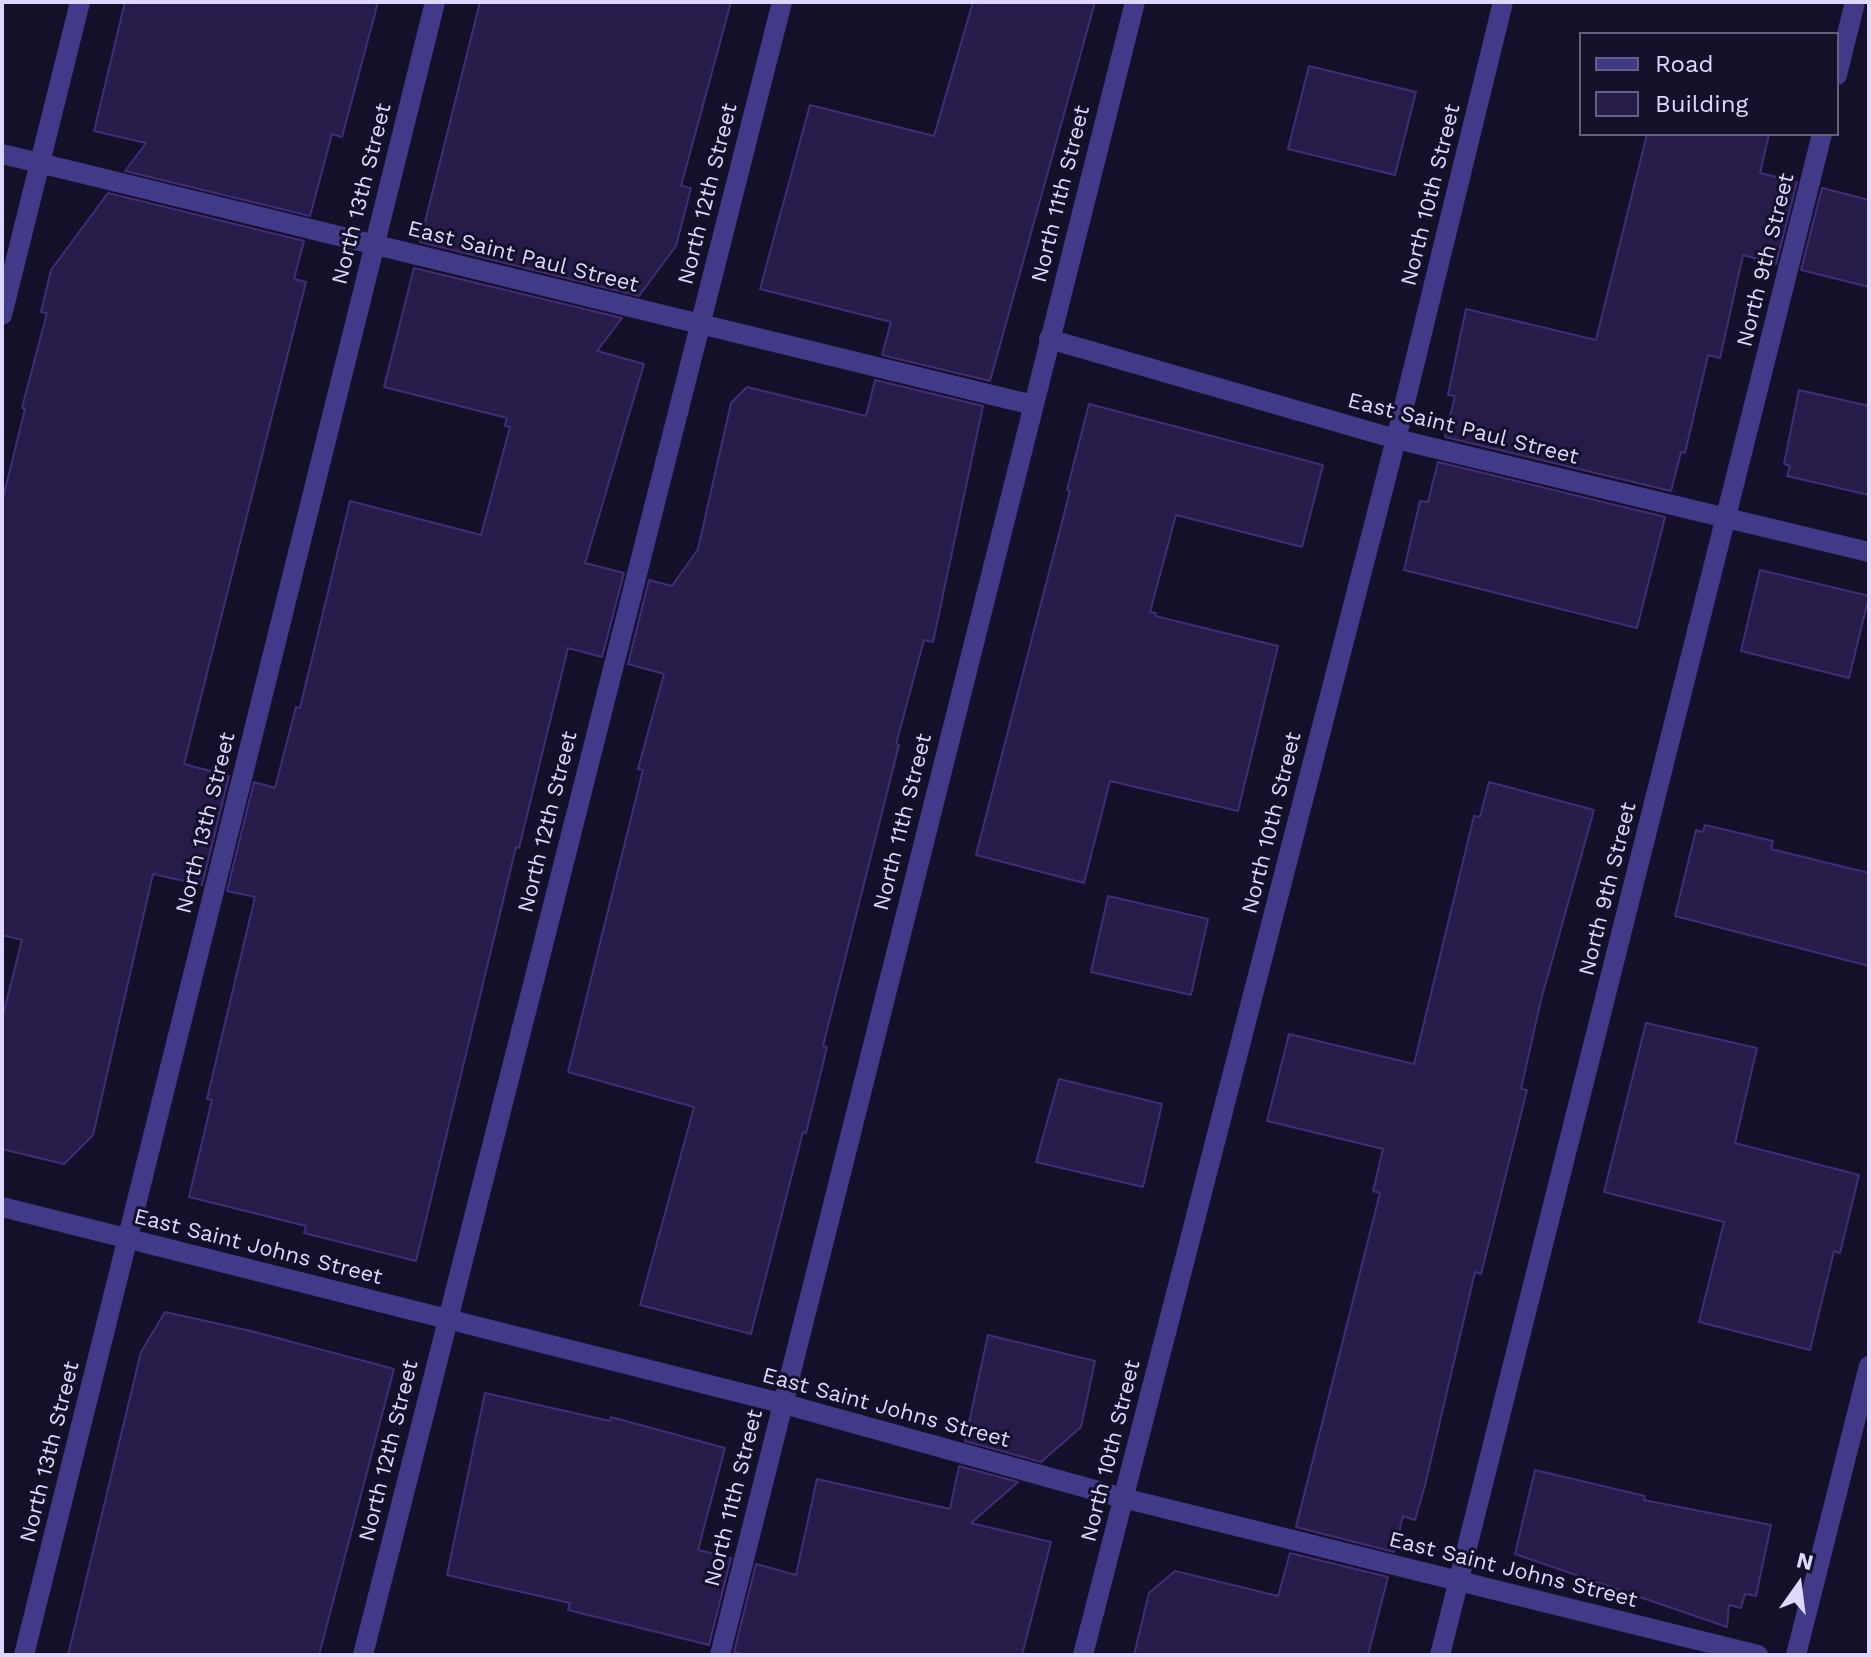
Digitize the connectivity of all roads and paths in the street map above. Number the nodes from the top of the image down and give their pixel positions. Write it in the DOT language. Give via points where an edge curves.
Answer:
graph roads {
  1 [pos="80,2"];
  2 [pos="435,2"];
  3 [pos="782,2"];
  4 [pos="1135,2"];
  5 [pos="1503,2"];
  6 [pos="1855,2"];
  7 [pos="1839,67"];
  8 [pos="1822,136"];
  9 [pos="2,154"];
  10 [pos="40,163"];
  11 [pos="374,245"];
  12 [pos="2,315"];
  13 [pos="700,324"];
  14 [pos="1049,339"];
  15 [pos="1033,405"];
  16 [pos="1396,439"];
  17 [pos="1726,518"];
  18 [pos="1869,552"];
  19 [pos="2,1207"];
  20 [pos="128,1238"];
  21 [pos="447,1319"];
  22 [pos="1869,1366"];
  23 [pos="781,1403"];
  24 [pos="1123,1498"];
  25 [pos="1458,1581"];
  26 [pos="24,1655"];
  27 [pos="363,1655"];
  28 [pos="720,1655"];
  29 [pos="1083,1655"];
  30 [pos="1440,1655"];
  31 [pos="1758,1655"];
  32 [pos="1796,1655"];
  1 -- 10 [label="lane"];
  2 -- 11 [label="lane, North 13th Street"];
  3 -- 13 [label="lane, North 12th Street"];
  4 -- 14 [label="lane, North 11th Street"];
  5 -- 16 [label="lane, North 10th Street"];
  6 -- 7 [label="lane"];
  8 -- 17 [label="lane, North 9th Street"];
  9 -- 10 [label="lane, East Saint Paul Street"];
  10 -- 11 [label="lane, East Saint Paul Street"];
  10 -- 12 [label="lane"];
  11 -- 13 [label="lane, East Saint Paul Street"];
  11 -- 20 [label="lane, North 13th Street"];
  13 -- 15 [label="lane, East Saint Paul Street"];
  13 -- 21 [label="lane, North 12th Street"];
  14 -- 15 [label="lane, North 11th Street"];
  14 -- 16 [label="lane, East Saint Paul Street"];
  15 -- 23 [label="lane, North 11th Street"];
  16 -- 17 [label="lane, East Saint Paul Street"];
  16 -- 24 [label="lane, North 10th Street"];
  17 -- 18 [label="lane, East Saint Paul Street"];
  17 -- 25 [label="lane, North 9th Street"];
  19 -- 20 [label="lane, East Saint Johns Street"];
  20 -- 21 [label="lane, East Saint Johns Street"];
  20 -- 26 [label="lane, North 13th Street"];
  21 -- 23 [label="lane, East Saint Johns Street"];
  21 -- 27 [label="lane, North 12th Street"];
  22 -- 32 [label="lane"];
  23 -- 24 [label="lane, East Saint Johns Street"];
  23 -- 28 [label="lane, North 11th Street"];
  24 -- 25 [label="lane, East Saint Johns Street"];
  24 -- 29 [label="lane, North 10th Street"];
  25 -- 30 [label="lane, North 9th Street"];
  25 -- 31 [label="lane, East Saint Johns Street"];
}
